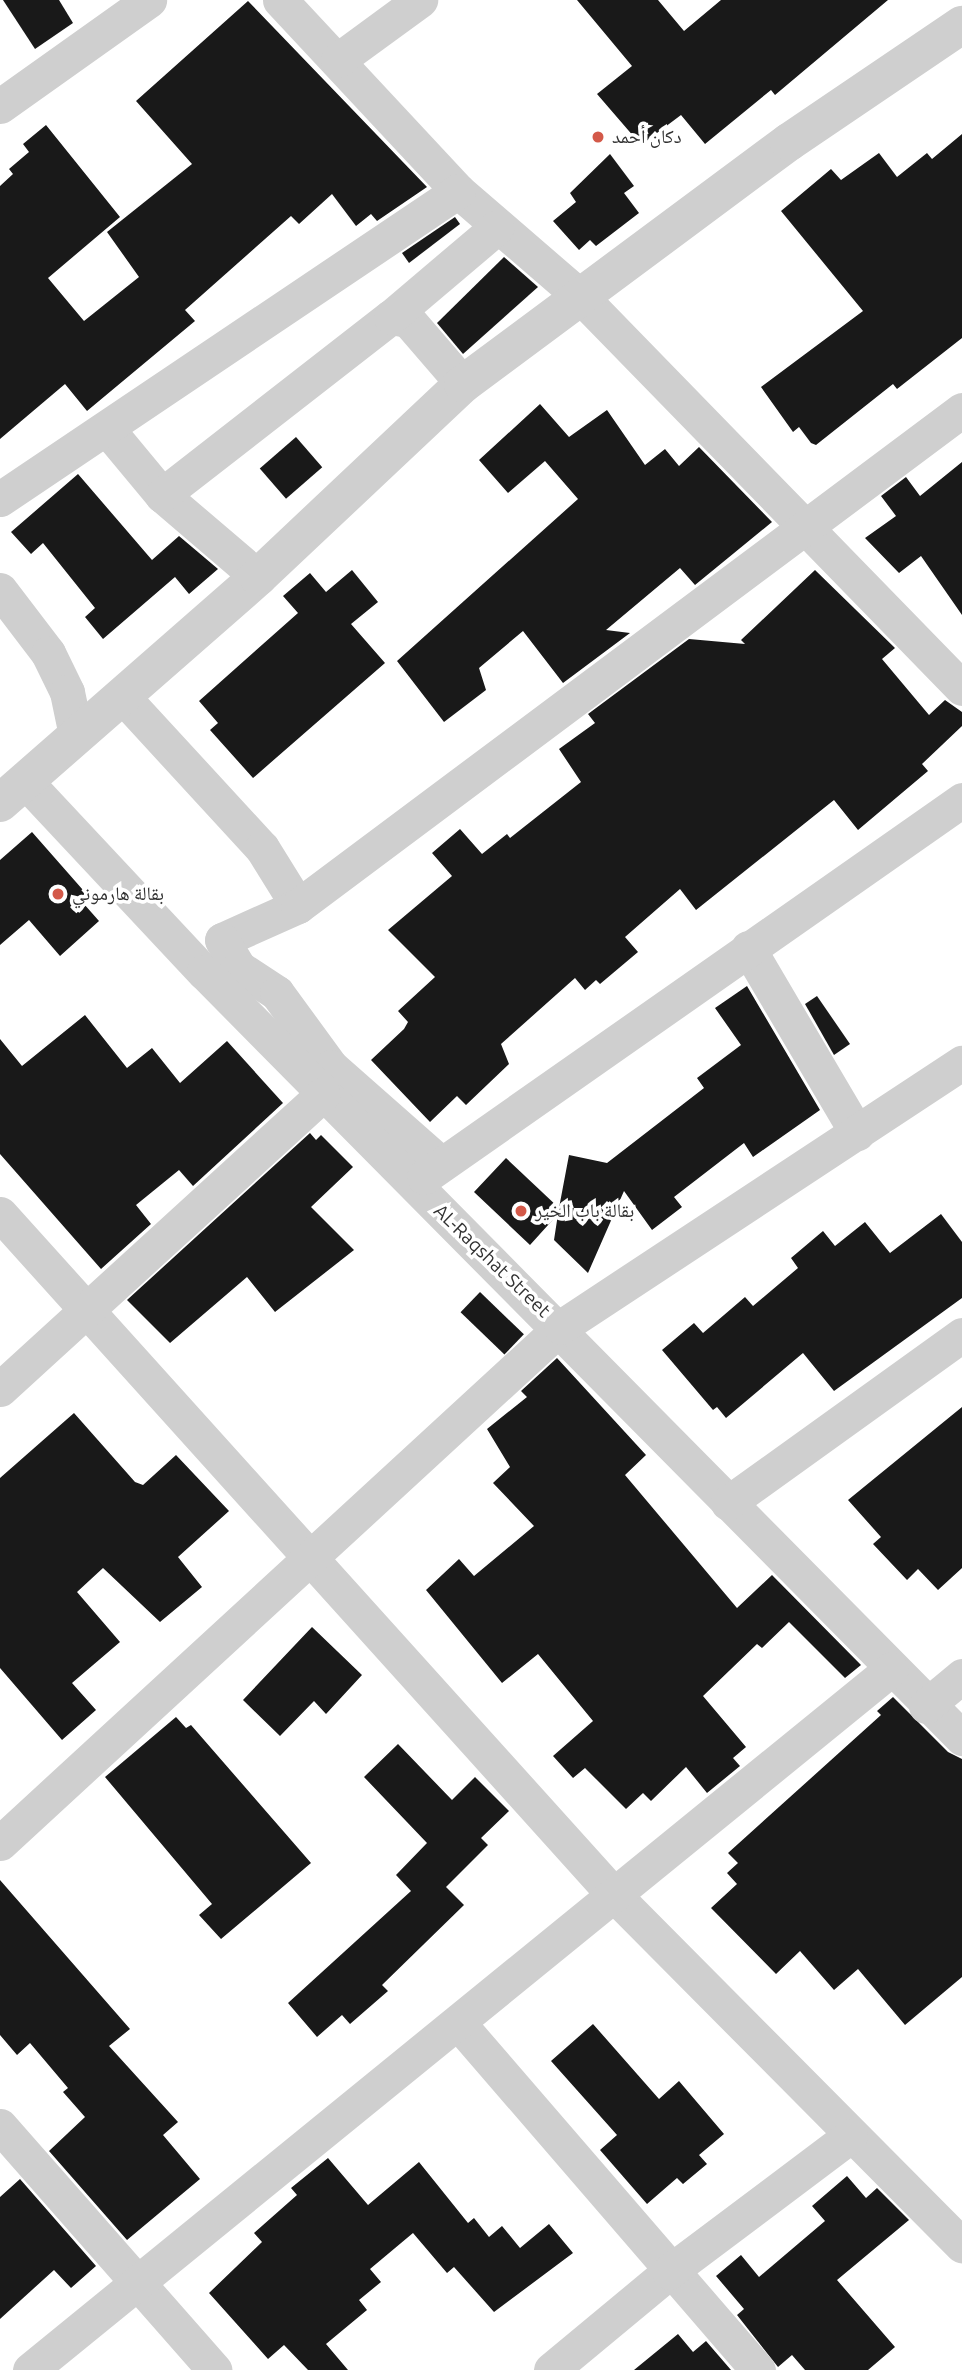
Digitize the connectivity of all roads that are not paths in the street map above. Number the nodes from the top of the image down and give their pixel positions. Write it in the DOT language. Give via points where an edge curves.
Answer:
graph roads {
  1 [pos="149,0"];
  2 [pos="281,0"];
  3 [pos="420,0"];
  4 [pos="962,25"];
  5 [pos="338,60"];
  6 [pos="0,106"];
  7 [pos="458,191"];
  8 [pos="495,228"];
  9 [pos="583,299"];
  10 [pos="391,317"];
  11 [pos="463,384"];
  12 [pos="962,410"];
  13 [pos="108,430"];
  14 [pos="162,495"];
  15 [pos="0,499"];
  16 [pos="804,529"];
  17 [pos="258,577"];
  18 [pos="0,590"];
  19 [pos="962,688"];
  20 [pos="122,697"];
  21 [pos="76,735"];
  22 [pos="13,792"];
  23 [pos="962,800"];
  24 [pos="298,906"];
  25 [pos="748,948"];
  26 [pos="962,1063"];
  27 [pos="323,1094"];
  28 [pos="858,1133"];
  29 [pos="441,1164"];
  30 [pos="413,1185"];
  31 [pos="0,1214"];
  32 [pos="84,1310"];
  33 [pos="561,1327"];
  34 [pos="962,1335"];
  35 [pos="0,1389"];
  36 [pos="728,1503"];
  37 [pos="307,1560"];
  38 [pos="891,1669"];
  39 [pos="962,1676"];
  40 [pos="926,1706"];
  41 [pos="962,1738"];
  42 [pos="0,1843"];
  43 [pos="616,1897"];
  44 [pos="460,2025"];
  45 [pos="0,2126"];
  46 [pos="850,2136"];
  47 [pos="962,2245"];
  48 [pos="669,2272"];
  49 [pos="140,2284"];
  50 [pos="30,2370"];
  51 [pos="214,2370"];
  52 [pos="551,2370"];
  53 [pos="758,2370"];
  1 -- 6 [label="street"];
  2 -- 5 [label="street"];
  3 -- 5 [label="street"];
  4 -- 9 [label="street" via="789,142"];
  5 -- 7 [label="street"];
  7 -- 8 [label="street"];
  7 -- 13 [label="street"];
  8 -- 9 [label="street"];
  8 -- 10 [label="street"];
  9 -- 11 [label="street"];
  9 -- 16 [label="street"];
  10 -- 11 [label="street" via="408,320"];
  10 -- 14 [label="street"];
  11 -- 17 [label="street"];
  12 -- 16 [label="street"];
  13 -- 14 [label="street"];
  13 -- 15 [label="street"];
  14 -- 17 [label="street"];
  16 -- 19 [label="street"];
  16 -- 24 [label="street"];
  17 -- 20 [label="street"];
  18 -- 21 [label="street" via="48,653 67,692"];
  20 -- 21 [label="street"];
  20 -- 24 [label="street" via="262,848"];
  21 -- 22 [label="street"];
  22 -- 27 [label="street, AL-Raqshat Street"];
  23 -- 25 [label="street"];
  24 -- 29 [label="street" via="222,940 239,968 277,993 331,1067"];
  25 -- 28 [label="street"];
  25 -- 29 [label="street"];
  26 -- 28 [label="street"];
  27 -- 30 [label="street, AL-Raqshat Street"];
  27 -- 32 [label="street"];
  28 -- 33 [label="street"];
  29 -- 30 [label="street"];
  30 -- 33 [label="street, AL-Raqshat Street"];
  31 -- 32 [label="street"];
  32 -- 35 [label="street"];
  32 -- 37 [label="street"];
  33 -- 36 [label="street, AL-Raqshat Street"];
  33 -- 37 [label="street"];
  34 -- 36 [label="street"];
  36 -- 38 [label="street, AL-Raqshat Street"];
  37 -- 42 [label="street"];
  37 -- 43 [label="street"];
  38 -- 40 [label="street, AL-Raqshat Street"];
  38 -- 43 [label="street"];
  39 -- 40 [label="street"];
  40 -- 41 [label="street, AL-Raqshat Street"];
  43 -- 44 [label="street"];
  43 -- 46 [label="street"];
  44 -- 48 [label="street"];
  44 -- 49 [label="street"];
  45 -- 49 [label="street"];
  46 -- 47 [label="street"];
  46 -- 48 [label="street"];
  48 -- 52 [label="street"];
  48 -- 53 [label="street"];
  49 -- 50 [label="street"];
  49 -- 51 [label="street"];
}
